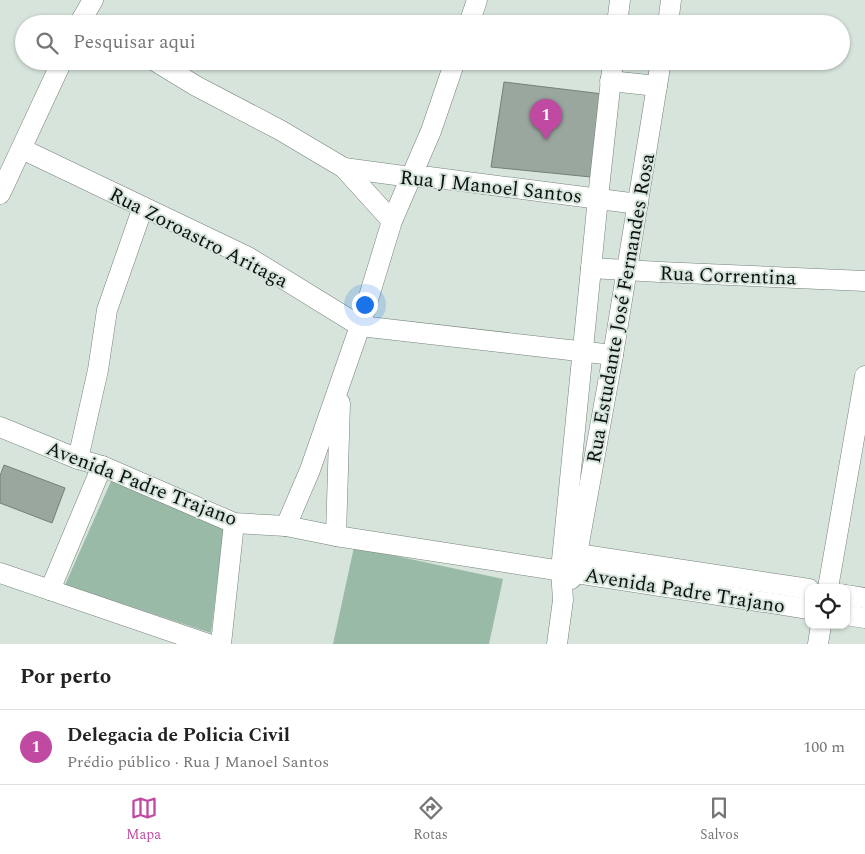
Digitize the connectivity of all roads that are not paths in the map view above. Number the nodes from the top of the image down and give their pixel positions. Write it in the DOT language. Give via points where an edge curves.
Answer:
graph roads {
  1 [pos="477,0"];
  2 [pos="620,0"];
  3 [pos="672,0"];
  4 [pos="471,15"];
  5 [pos="618,15"];
  6 [pos="670,15"];
  7 [pos="58,70"];
  8 [pos="170,70"];
  9 [pos="452,70"];
  10 [pos="660,70"];
  11 [pos="612,71"];
  12 [pos="657,86"];
  13 [pos="22,149"];
  14 [pos="344,168"];
  15 [pos="411,177"];
  16 [pos="0,194"];
  17 [pos="598,198"];
  18 [pos="638,204"];
  19 [pos="143,207"];
  20 [pos="392,221"];
  21 [pos="591,268"];
  22 [pos="627,271"];
  23 [pos="865,281"];
  24 [pos="360,326"];
  25 [pos="583,352"];
  26 [pos="613,355"];
  27 [pos="865,376"];
  28 [pos="340,384"];
  29 [pos="0,427"];
  30 [pos="78,458"];
  31 [pos="102,466"];
  32 [pos="234,523"];
  33 [pos="286,526"];
  34 [pos="336,536"];
  35 [pos="568,562"];
  36 [pos="0,573"];
  37 [pos="829,584"];
  38 [pos="805,589"];
  39 [pos="50,590"];
  40 [pos="850,596"];
  41 [pos="865,598"];
  42 [pos="805,608"];
  43 [pos="850,616"];
  44 [pos="865,618"];
  45 [pos="820,629"];
  46 [pos="208,644"];
  47 [pos="221,644"];
  48 [pos="558,644"];
  49 [pos="818,644"];
  1 -- 4 [label="street"];
  2 -- 5 [label="street"];
  3 -- 6 [label="street"];
  7 -- 13 [label="street"];
  8 -- 14 [label="street, Rua J Manoel Santos"];
  9 -- 15 [label="street"];
  10 -- 12 [label="street, Rua Estudante José Fernandes Rosa"];
  11 -- 12 [label="street"];
  11 -- 17 [label="street, Rua Estudante José Fernandes Rosa"];
  12 -- 18 [label="street, Rua Estudante José Fernandes Rosa"];
  13 -- 16 [label="street"];
  13 -- 19 [label="street, Rua Zoroastro Aritaga"];
  14 -- 15 [label="street, Rua J Manoel Santos"];
  14 -- 20 [label="street, Rua J Manoel Santos"];
  15 -- 17 [label="street, Rua J Manoel Santos"];
  15 -- 20 [label="street"];
  17 -- 18 [label="street, Rua J Manoel Santos"];
  17 -- 21 [label="street, Rua Estudante José Fernandes Rosa"];
  18 -- 22 [label="street, Rua Estudante José Fernandes Rosa"];
  19 -- 24 [label="street, Rua Zoroastro Aritaga" via="248,257"];
  19 -- 30 [label="street" via="107,310 98,370"];
  20 -- 24 [label="street"];
  21 -- 22 [label="street, Rua Correntina"];
  21 -- 25 [label="street, Rua Estudante José Fernandes Rosa"];
  22 -- 23 [label="street, Rua Correntina"];
  22 -- 26 [label="street, Rua Estudante José Fernandes Rosa"];
  24 -- 25 [label="street, Rua Zoroastro Aritaga"];
  24 -- 28 [label="street"];
  25 -- 26 [label="street, Rua Zoroastro Aritaga"];
  25 -- 35 [label="street, Rua Estudante José Fernandes Rosa"];
  26 -- 35 [label="street, Rua Estudante José Fernandes Rosa"];
  27 -- 37 [label="street"];
  28 -- 33 [label="street" via="310,470"];
  28 -- 34 [label="street"];
  29 -- 30 [label="street, Avenida Padre Trajano"];
  30 -- 31 [label="street, Avenida Padre Trajano"];
  31 -- 32 [label="street, Avenida Padre Trajano"];
  31 -- 39 [label="street"];
  32 -- 33 [label="street, Avenida Padre Trajano"];
  32 -- 47 [label="street"];
  33 -- 34 [label="street, Avenida Padre Trajano"];
  34 -- 35 [label="street, Avenida Padre Trajano"];
  35 -- 38 [label="street, Avenida Padre Trajano"];
  35 -- 42 [label="street, Avenida Padre Trajano"];
  35 -- 48 [label="street"];
  36 -- 39 [label="street"];
  39 -- 46 [label="street"];
  40 -- 41 [label="street"];
  43 -- 44 [label="street"];
  45 -- 49 [label="street"];
}
